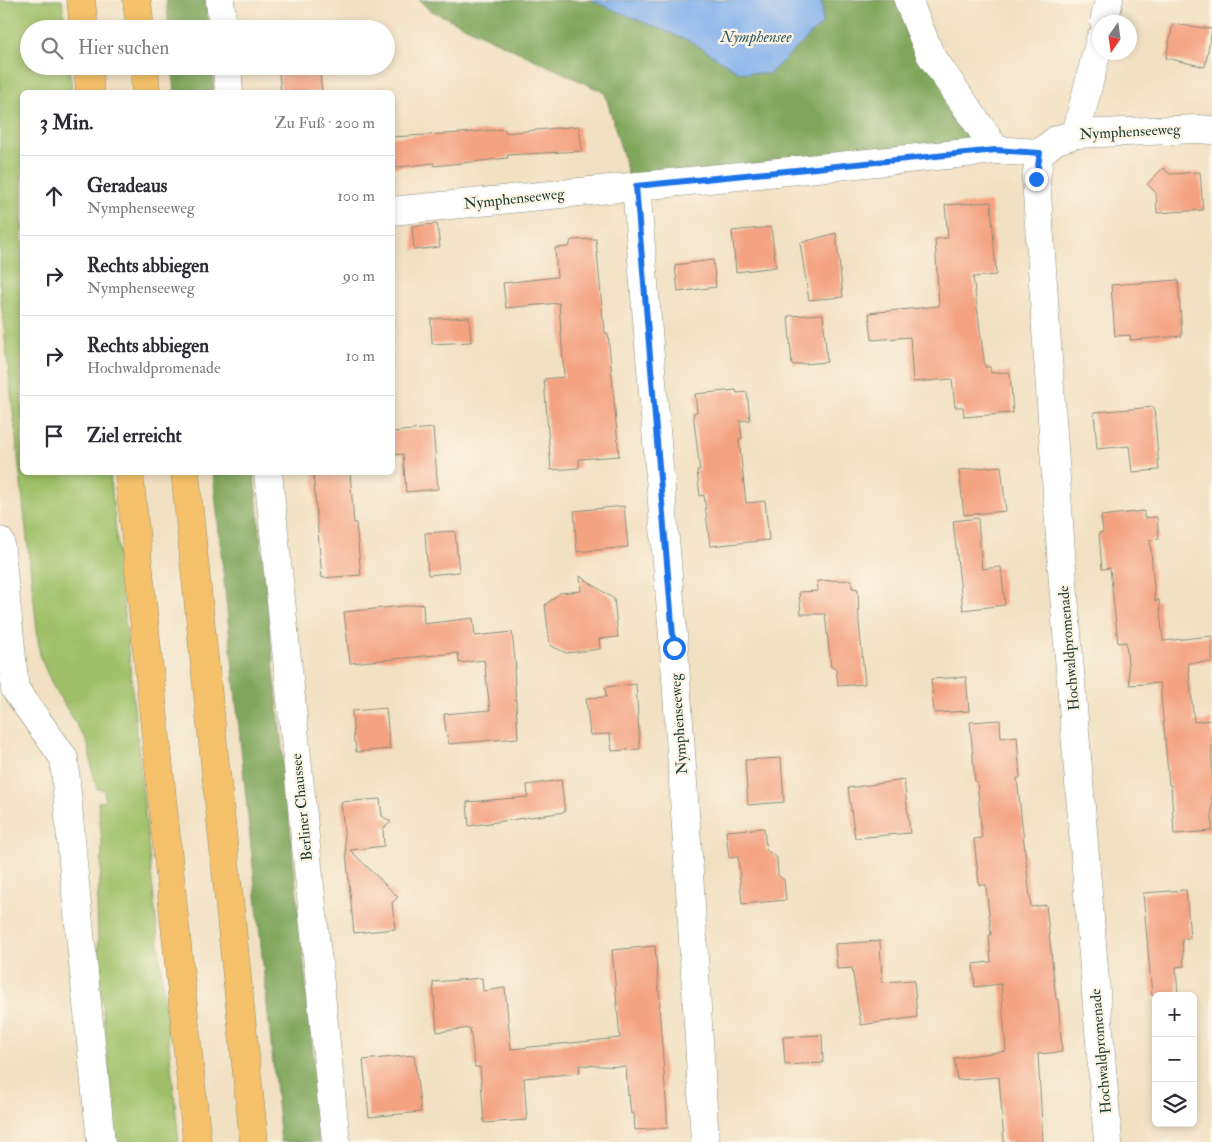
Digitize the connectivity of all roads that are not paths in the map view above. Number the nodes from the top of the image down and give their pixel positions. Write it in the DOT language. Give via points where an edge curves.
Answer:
graph roads {
  1 [pos="81,0"];
  2 [pos="137,0"];
  3 [pos="220,0"];
  4 [pos="908,0"];
  5 [pos="1109,0"];
  6 [pos="1106,15"];
  7 [pos="83,20"];
  8 [pos="139,20"];
  9 [pos="222,20"];
  10 [pos="1095,60"];
  11 [pos="89,75"];
  12 [pos="145,75"];
  13 [pos="228,75"];
  14 [pos="90,90"];
  15 [pos="146,90"];
  16 [pos="230,90"];
  17 [pos="1212,130"];
  18 [pos="1076,134"];
  19 [pos="996,150"];
  20 [pos="1040,153"];
  21 [pos="636,186"];
  22 [pos="395,211"];
  23 [pos="129,475"];
  24 [pos="185,475"];
  25 [pos="268,475"];
  26 [pos="0,541"];
  27 [pos="101,1142"];
  28 [pos="197,1142"];
  29 [pos="254,1142"];
  30 [pos="336,1142"];
  31 [pos="705,1142"];
  32 [pos="1108,1142"];
  1 -- 7 [label="main road"];
  2 -- 8 [label="main road"];
  3 -- 9 [label="street"];
  4 -- 19 [label="street" via="930,54"];
  5 -- 6 [label="street"];
  10 -- 18 [label="street"];
  11 -- 14 [label="main road"];
  12 -- 15 [label="main road"];
  13 -- 16 [label="street"];
  17 -- 18 [label="street, Nymphenseeweg"];
  18 -- 20 [label="street, Nymphenseeweg" via="1056,140"];
  19 -- 20 [label="street, Nymphenseeweg"];
  19 -- 21 [label="street, Nymphenseeweg"];
  20 -- 32 [label="street, Hochwaldpromenade" via="1036,179 1062,563"];
  21 -- 22 [label="street, Nymphenseeweg"];
  21 -- 31 [label="street, Nymphenseeweg" via="674,648"];
  23 -- 28 [label="main road"];
  24 -- 29 [label="main road"];
  25 -- 30 [label="street, Berliner Chaussee"];
  26 -- 27 [label="street" via="15,689 64,758"];
}
